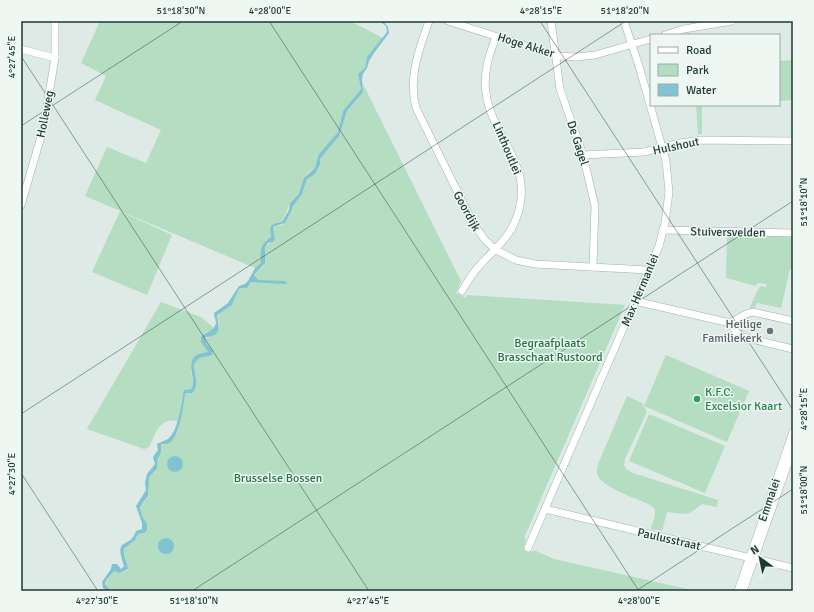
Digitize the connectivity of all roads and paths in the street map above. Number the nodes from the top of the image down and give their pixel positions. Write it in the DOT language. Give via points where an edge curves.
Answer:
graph roads {
  1 [pos="55,21"];
  2 [pos="429,21"];
  3 [pos="448,21"];
  4 [pos="551,21"];
  5 [pos="624,21"];
  6 [pos="732,21"];
  7 [pos="668,34"];
  8 [pos="496,37"];
  9 [pos="650,39"];
  10 [pos="632,45"];
  11 [pos="21,49"];
  12 [pos="555,55"];
  13 [pos="55,58"];
  14 [pos="650,105"];
  15 [pos="650,106"];
  16 [pos="793,141"];
  17 [pos="663,148"];
  18 [pos="583,155"];
  19 [pos="21,205"];
  20 [pos="663,230"];
  21 [pos="793,233"];
  22 [pos="496,250"];
  23 [pos="593,267"];
  24 [pos="648,270"];
  25 [pos="462,291"];
  26 [pos="636,301"];
  27 [pos="793,321"];
  28 [pos="730,323"];
  29 [pos="793,349"];
  30 [pos="793,432"];
  31 [pos="793,449"];
  32 [pos="545,509"];
  33 [pos="528,548"];
  34 [pos="752,559"];
  35 [pos="793,568"];
  36 [pos="738,591"];
  37 [pos="744,591"];
  1 -- 13 [label="street, Holleweg"];
  2 -- 22 [label="street, Goordijk" via="414,70 412,88 416,108 473,224"];
  3 -- 8 [label="street, Hoge Akker"];
  4 -- 12 [label="street, De Gagel"];
  5 -- 10 [label="street, Max Hermanlei"];
  6 -- 7 [label="street"];
  8 -- 12 [label="street, Hoge Akker"];
  8 -- 22 [label="street, Linthoutlei" via="486,66 486,94 490,110 515,161 521,180 520,208 514,226"];
  9 -- 10 [label="street, Hoge Akker"];
  10 -- 12 [label="street, Hoge Akker" via="595,56"];
  10 -- 14 [label="street, Max Hermanlei"];
  11 -- 13 [label="street"];
  12 -- 18 [label="street, De Gagel" via="560,89"];
  13 -- 19 [label="street, Holleweg" via="43,130"];
  15 -- 17 [label="street, Max Hermanlei"];
  16 -- 17 [label="street, Hulshout" via="692,140"];
  17 -- 18 [label="street, Hulshout" via="635,153"];
  17 -- 20 [label="street, Max Hermanlei" via="669,192"];
  18 -- 23 [label="street, De Gagel" via="595,206"];
  20 -- 21 [label="street, Stuiversvelden"];
  20 -- 24 [label="street, Max Hermanlei"];
  22 -- 23 [label="street, Goordijk" via="526,263"];
  22 -- 25 [label="street, Linthoutlei" via="475,271"];
  23 -- 24 [label="street, Goordijk"];
  24 -- 26 [label="street, Max Hermanlei"];
  26 -- 28 [label="street"];
  26 -- 32 [label="street, Max Hermanlei"];
  27 -- 28 [label="street" via="753,312"];
  28 -- 29 [label="street" via="739,336"];
  30 -- 34 [label="street, Emmalei"];
  31 -- 34 [label="street, Emmalei"];
  32 -- 33 [label="street, Max Hermanlei"];
  32 -- 34 [label="street, Paulusstraat"];
  34 -- 35 [label="street, Paulusstraat"];
  34 -- 36 [label="street, Emmalei"];
  34 -- 37 [label="street, Emmalei"];
}
